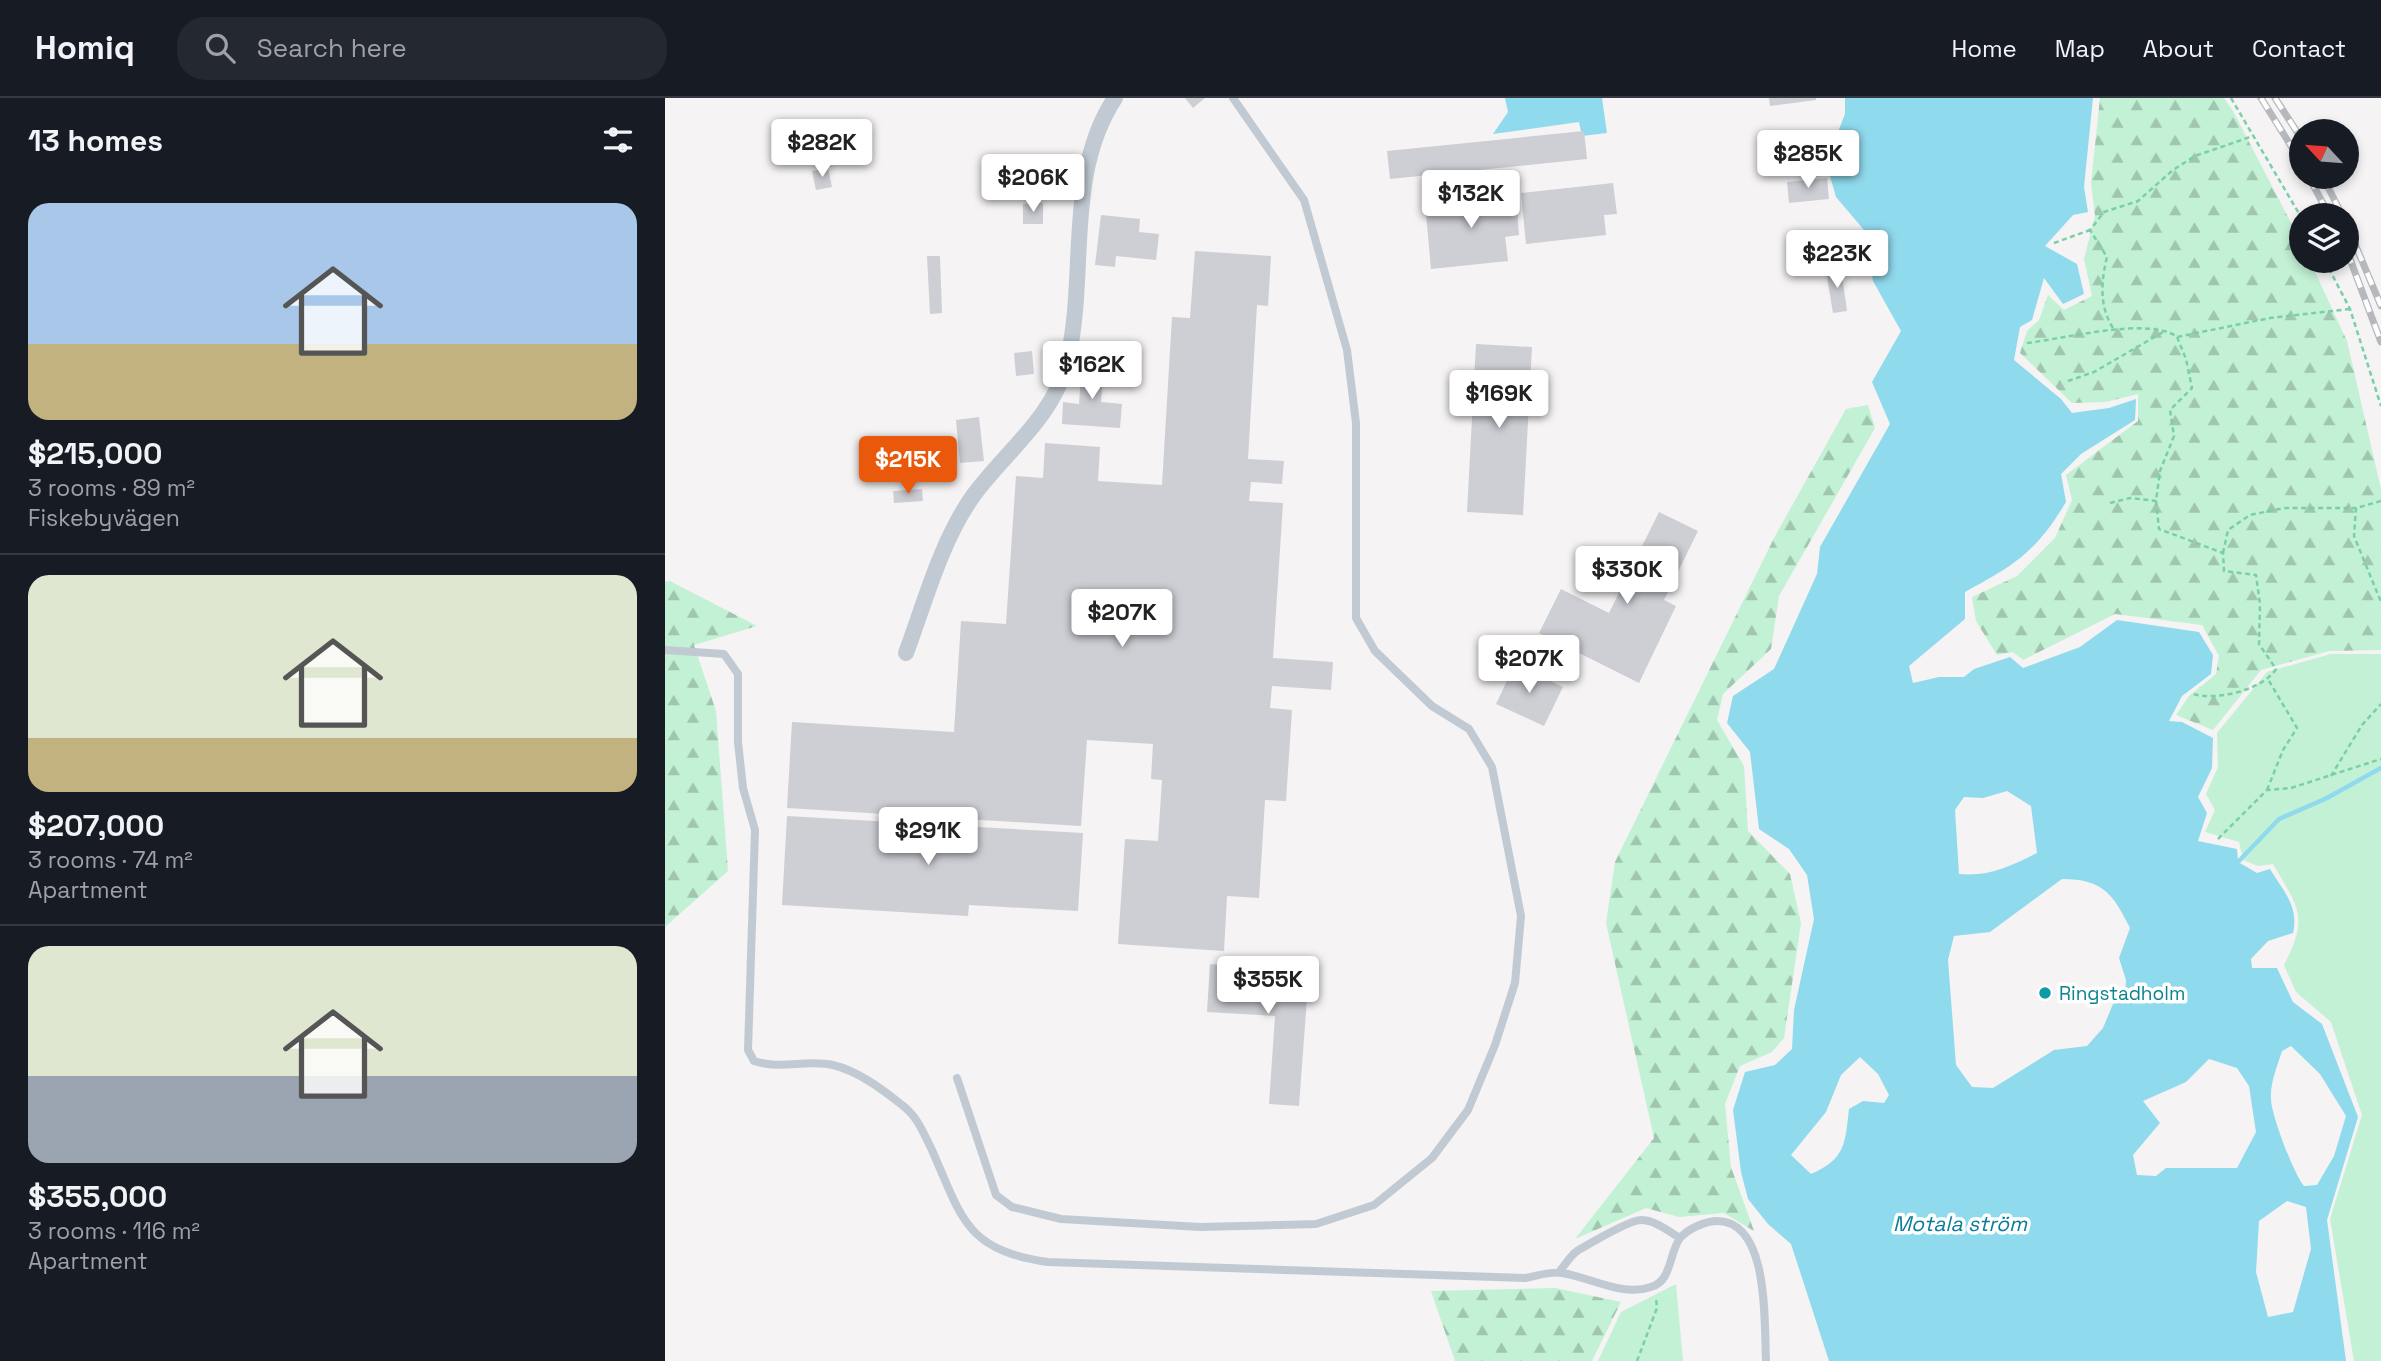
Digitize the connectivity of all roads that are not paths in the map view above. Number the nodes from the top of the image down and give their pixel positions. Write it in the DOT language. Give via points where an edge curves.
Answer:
graph roads {
  1 [pos="1115,98"];
  2 [pos="1233,98"];
  3 [pos="665,650"];
  4 [pos="906,653"];
  5 [pos="957,1078"];
  6 [pos="1680,1238"];
  7 [pos="1559,1272"];
  8 [pos="1766,1361"];
  1 -- 4 [label="street" via="1099,122 1085,186 1075,314 1059,387 1043,414 972,498 951,538"];
  2 -- 5 [label="lane" via="1304,200 1349,362 1356,423 1356,618 1375,651 1432,706 1469,729 1492,767 1521,916 1515,983 1468,1110 1432,1157 1374,1205 1316,1224 1172,1226 1061,1219 1012,1207 996,1195"];
  3 -- 7 [label="lane" via="724,653 738,674 743,788 755,830 748,1050 754,1061 767,1066 831,1065 858,1074 905,1106 919,1121 958,1212 990,1247 1048,1262 1525,1278"];
  6 -- 7 [label="lane" via="1660,1225 1627,1221 1575,1252"];
  6 -- 7 [label="lane" via="1666,1274 1655,1286 1640,1290 1598,1284"];
  6 -- 8 [label="lane" via="1705,1222 1733,1224 1745,1233 1757,1255"];
}
